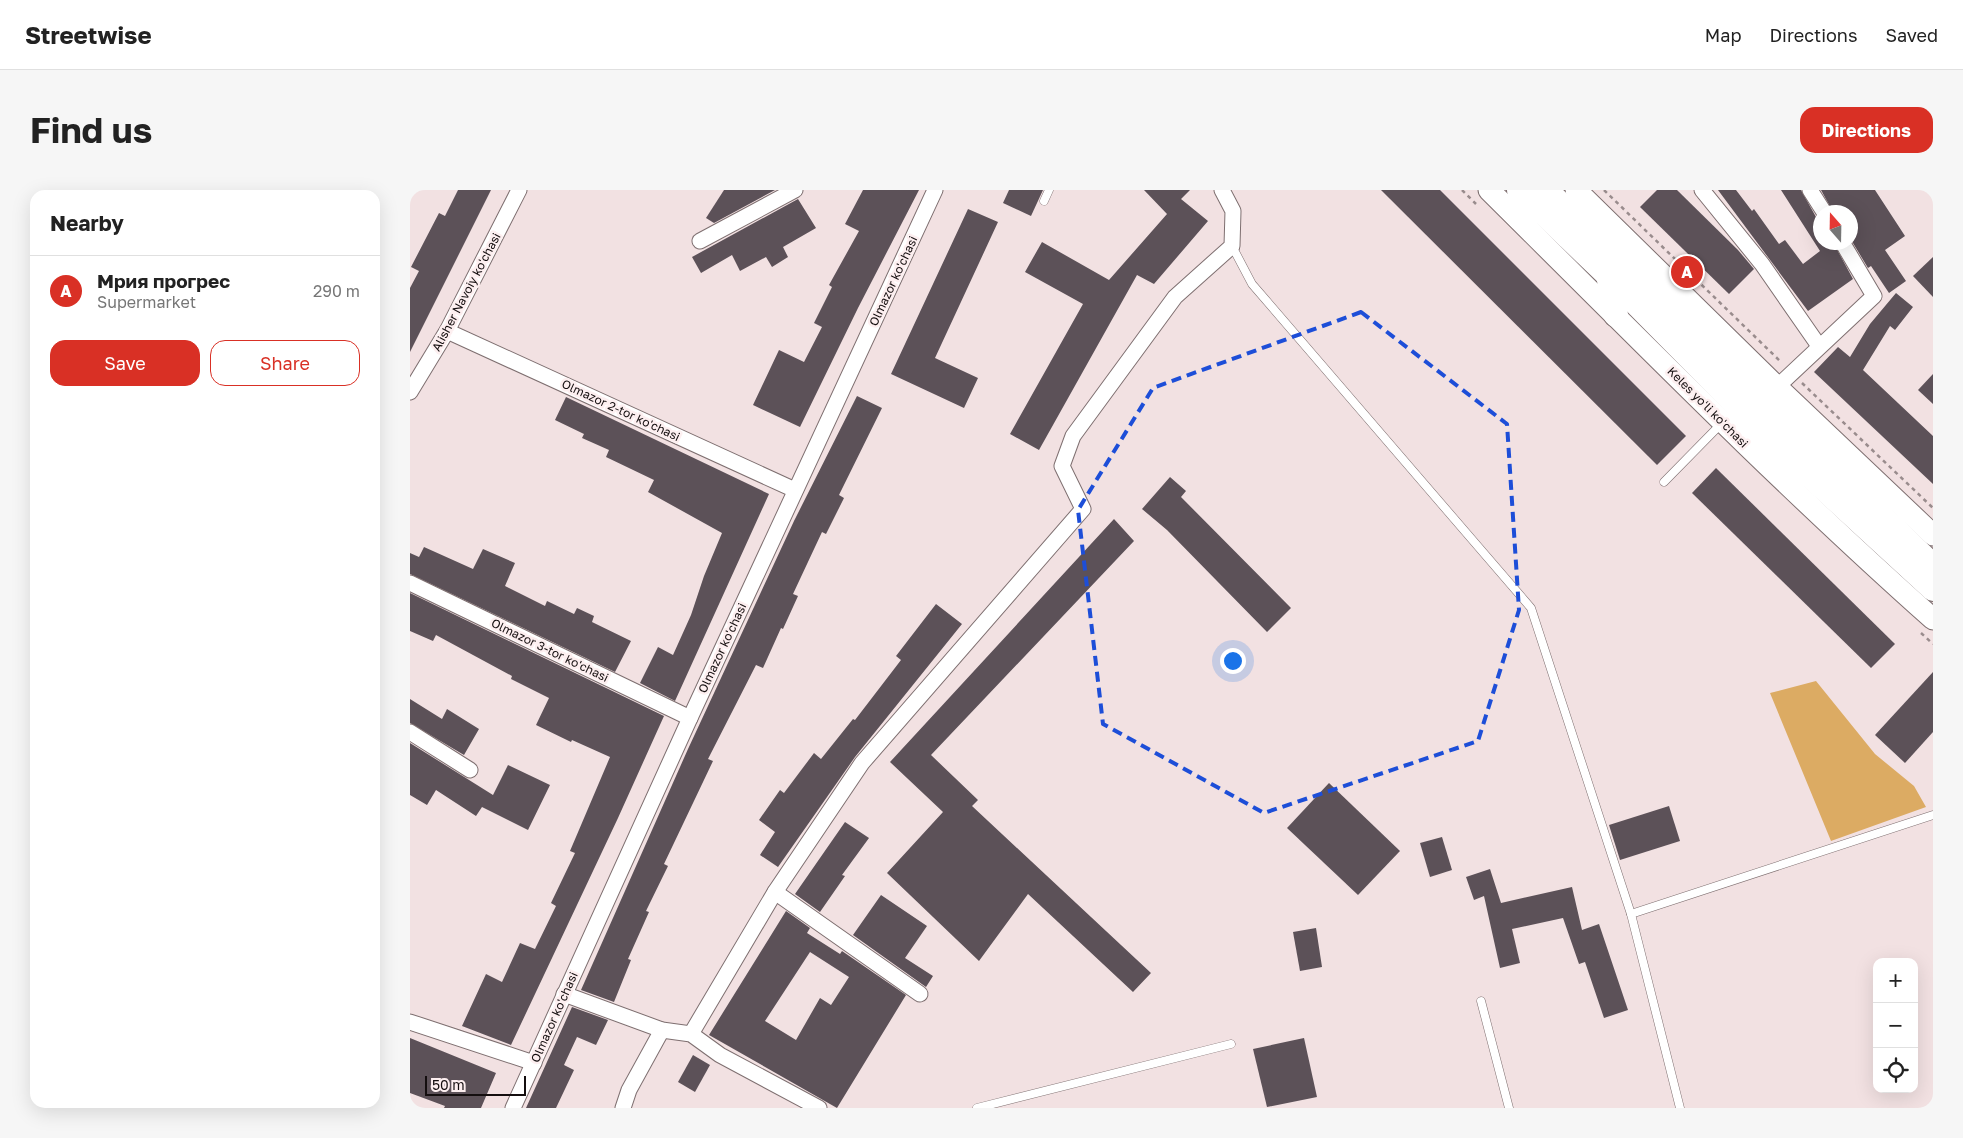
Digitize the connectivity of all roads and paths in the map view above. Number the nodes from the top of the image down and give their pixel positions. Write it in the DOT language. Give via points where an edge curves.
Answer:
graph roads {
  1 [pos="519,190"];
  2 [pos="795,190"];
  3 [pos="935,190"];
  4 [pos="1049,190"];
  5 [pos="1222,190"];
  6 [pos="1489,190"];
  7 [pos="1519,190"];
  8 [pos="1546,190"];
  9 [pos="1576,190"];
  10 [pos="1604,190"];
  11 [pos="1702,190"];
  12 [pos="1810,190"];
  13 [pos="1044,201"];
  14 [pos="1820,205"];
  15 [pos="700,241"];
  16 [pos="1232,246"];
  17 [pos="1847,250"];
  18 [pos="1608,274"];
  19 [pos="1616,315"];
  20 [pos="447,331"];
  21 [pos="1819,346"];
  22 [pos="1780,361"];
  23 [pos="1799,380"];
  24 [pos="1777,387"];
  25 [pos="410,392"];
  26 [pos="1723,423"];
  27 [pos="1664,482"];
  28 [pos="795,490"];
  29 [pos="1933,508"];
  30 [pos="1933,536"];
  31 [pos="1933,566"];
  32 [pos="410,583"];
  33 [pos="1933,589"];
  34 [pos="1933,619"];
  35 [pos="690,718"];
  36 [pos="410,732"];
  37 [pos="470,770"];
  38 [pos="1933,815"];
  39 [pos="775,892"];
  40 [pos="1631,914"];
  41 [pos="564,994"];
  42 [pos="920,994"];
  43 [pos="1481,1001"];
  44 [pos="410,1022"];
  45 [pos="662,1030"];
  46 [pos="691,1034"];
  47 [pos="1231,1044"];
  48 [pos="534,1064"];
  49 [pos="513,1108"];
  50 [pos="623,1108"];
  51 [pos="819,1108"];
  52 [pos="977,1108"];
  53 [pos="1509,1108"];
  54 [pos="1680,1108"];
  1 -- 20 [label="street, Alisher Navoiy ko'chasi"];
  2 -- 15 [label="street"];
  3 -- 28 [label="street, Olmazor ko'chasi"];
  4 -- 13 [label="lane"];
  5 -- 16 [label="street" via="1233,211"];
  6 -- 19 [label="street, Keles yoʻli koʻchasi"];
  7 -- 18 [label="main road, Keles yoʻli koʻchasi"];
  8 -- 31 [label="main road"];
  9 -- 24 [label="street"];
  10 -- 22 [label="path"];
  11 -- 21 [label="street" via="1762,264"];
  12 -- 14 [label="street"];
  16 -- 39 [label="street" via="1175,297 1074,436 1062,466 1082,509 862,763"];
  16 -- 40 [label="lane" via="1252,284 1531,608"];
  17 -- 21 [label="street" via="1874,296"];
  18 -- 19 [label="main road"];
  18 -- 33 [label="main road, Keles yoʻli koʻchasi" via="1772,441"];
  19 -- 26 [label="street, Keles yoʻli koʻchasi"];
  20 -- 25 [label="street, Alisher Navoiy ko'chasi"];
  20 -- 28 [label="street, Olmazor 2-tor ko'chasi"];
  21 -- 24 [label="street"];
  23 -- 29 [label="path"];
  24 -- 30 [label="street"];
  26 -- 27 [label="lane"];
  26 -- 34 [label="street, Keles yoʻli koʻchasi"];
  28 -- 35 [label="street, Olmazor ko'chasi"];
  32 -- 35 [label="street, Olmazor 3-tor ko'chasi"];
  35 -- 41 [label="street, Olmazor ko'chasi"];
  36 -- 37 [label="street"];
  38 -- 40 [label="lane"];
  39 -- 42 [label="street"];
  39 -- 46 [label="street"];
  40 -- 54 [label="lane"];
  41 -- 45 [label="street"];
  41 -- 48 [label="street, Olmazor ko'chasi"];
  43 -- 53 [label="lane"];
  44 -- 48 [label="street"];
  45 -- 46 [label="street"];
  45 -- 50 [label="street" via="629,1090"];
  46 -- 51 [label="street" via="720,1055"];
  47 -- 52 [label="lane"];
  48 -- 49 [label="street, Olmazor ko'chasi"];
}
